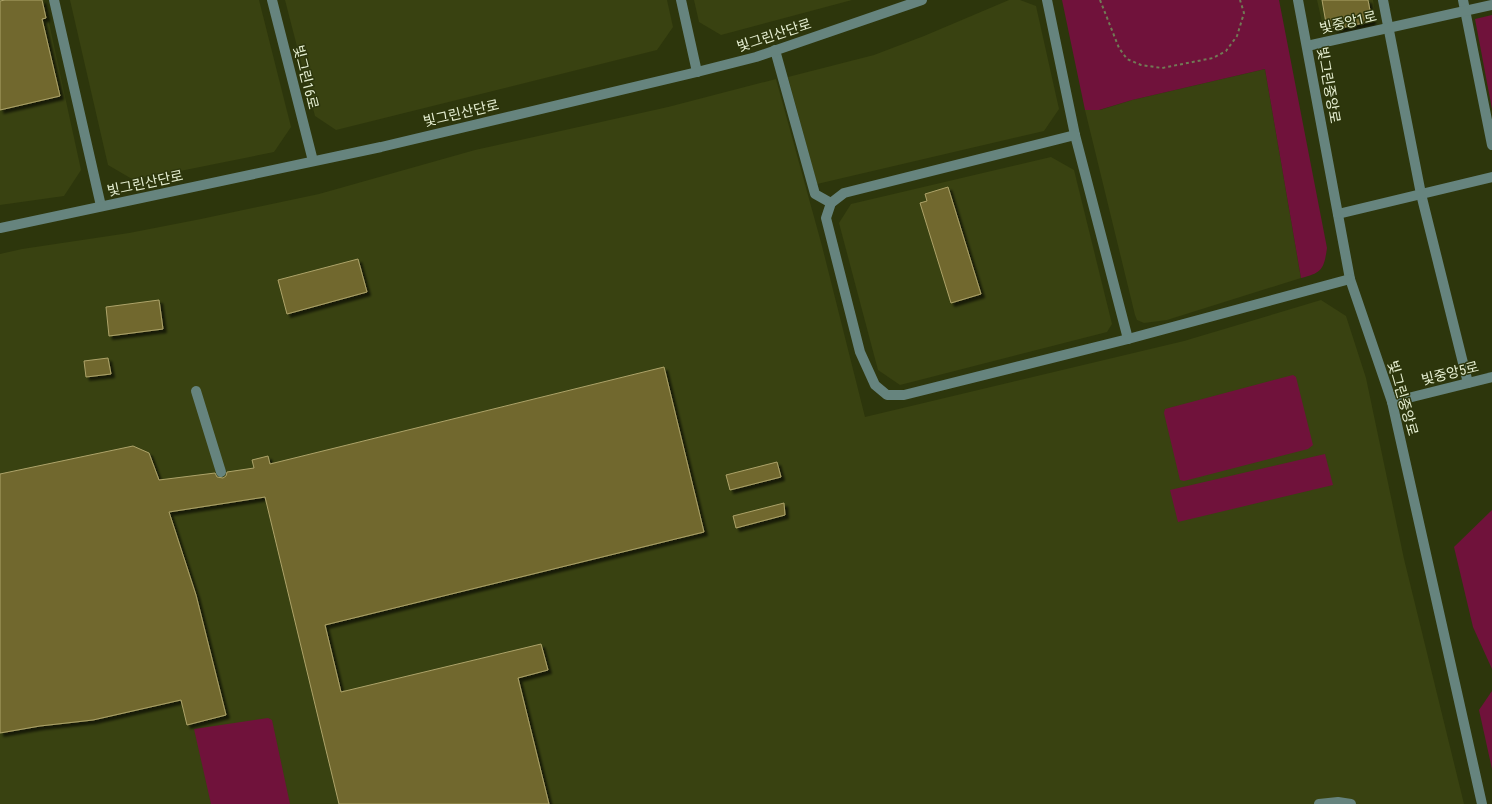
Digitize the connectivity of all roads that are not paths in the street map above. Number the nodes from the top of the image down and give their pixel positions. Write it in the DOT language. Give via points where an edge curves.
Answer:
graph roads {
  1 [pos="54,0"];
  2 [pos="272,0"];
  3 [pos="681,0"];
  4 [pos="922,0"];
  5 [pos="1047,0"];
  6 [pos="1298,0"];
  7 [pos="1382,0"];
  8 [pos="1464,5"];
  9 [pos="1492,5"];
  10 [pos="1388,27"];
  11 [pos="1307,46"];
  12 [pos="775,50"];
  13 [pos="697,72"];
  14 [pos="1075,135"];
  15 [pos="1492,145"];
  16 [pos="312,161"];
  17 [pos="1492,177"];
  18 [pos="1421,194"];
  19 [pos="831,203"];
  20 [pos="101,206"];
  21 [pos="1338,214"];
  22 [pos="0,228"];
  23 [pos="1350,279"];
  24 [pos="1128,340"];
  25 [pos="1492,377"];
  26 [pos="1468,383"];
  27 [pos="196,391"];
  28 [pos="1392,402"];
  29 [pos="221,472"];
  30 [pos="1319,804"];
  31 [pos="1351,804"];
  32 [pos="1482,804"];
  1 -- 20 [label="street"];
  2 -- 16 [label="street, 빛그린16로"];
  3 -- 13 [label="street"];
  4 -- 12 [label="street, 빛그린산단로"];
  5 -- 14 [label="street"];
  6 -- 11 [label="street, 빛그린중앙로"];
  7 -- 10 [label="street"];
  8 -- 9 [label="street, 빛중앙1로"];
  8 -- 10 [label="street, 빛중앙1로"];
  8 -- 15 [label="street"];
  10 -- 11 [label="street, 빛중앙1로"];
  10 -- 18 [label="street"];
  11 -- 21 [label="street, 빛그린중앙로"];
  12 -- 13 [label="street, 빛그린산단로"];
  12 -- 19 [label="street" via="815,194"];
  13 -- 16 [label="street, 빛그린산단로"];
  14 -- 19 [label="street" via="844,193"];
  14 -- 24 [label="street"];
  16 -- 20 [label="street, 빛그린산단로"];
  17 -- 18 [label="street"];
  18 -- 21 [label="street"];
  18 -- 26 [label="street"];
  19 -- 24 [label="street" via="826,218 860,352 875,385 887,395 904,395"];
  20 -- 22 [label="street, 빛그린산단로"];
  21 -- 23 [label="street, 빛그린중앙로"];
  23 -- 24 [label="street"];
  23 -- 28 [label="street, 빛그린중앙로"];
  25 -- 26 [label="street, 빛중앙5로"];
  26 -- 28 [label="street, 빛중앙5로"];
  27 -- 29 [label="street"];
  28 -- 32 [label="street, 빛그린중앙로"];
  30 -- 31 [label="street"];
}
